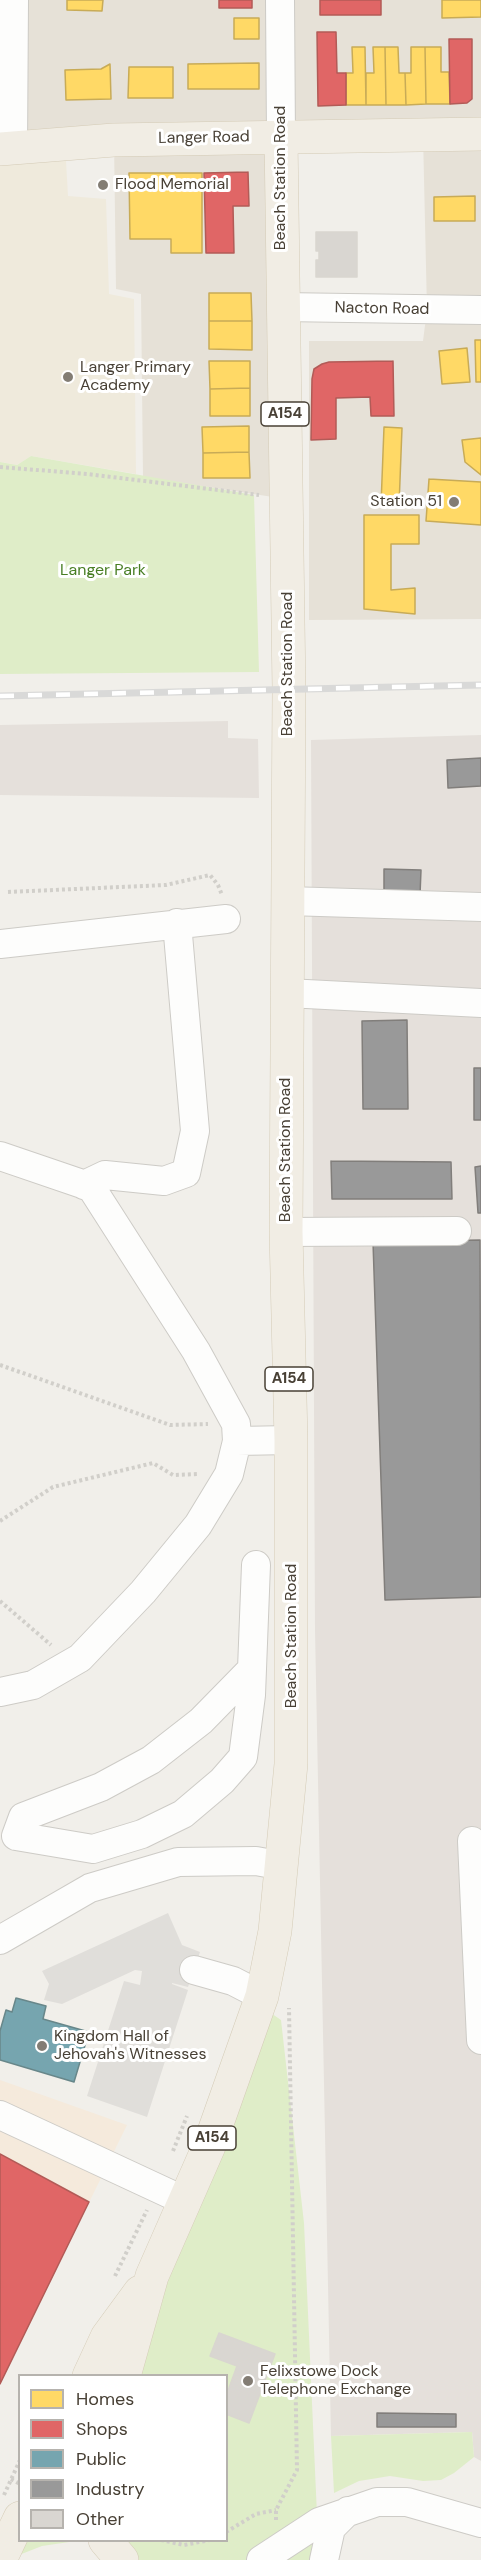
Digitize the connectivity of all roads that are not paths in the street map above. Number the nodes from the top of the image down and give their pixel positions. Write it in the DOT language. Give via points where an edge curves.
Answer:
graph roads {
  1 [pos="14,0"];
  2 [pos="280,0"];
  3 [pos="481,134"];
  4 [pos="280,137"];
  5 [pos="7,149"];
  6 [pos="282,307"];
  7 [pos="481,309"];
  8 [pos="288,901"];
  9 [pos="481,907"];
  10 [pos="226,919"];
  11 [pos="177,923"];
  12 [pos="0,944"];
  13 [pos="287,993"];
  14 [pos="481,1003"];
  15 [pos="0,1156"];
  16 [pos="84,1185"];
  17 [pos="457,1231"];
  18 [pos="286,1232"];
  19 [pos="237,1432"];
  20 [pos="291,1440"];
  21 [pos="256,1565"];
  22 [pos="251,1670"];
  23 [pos="0,1692"];
  24 [pos="472,1841"];
  25 [pos="283,1866"];
  26 [pos="0,1940"];
  27 [pos="194,1970"];
  28 [pos="262,1996"];
  29 [pos="481,2040"];
  30 [pos="0,2115"];
  31 [pos="185,2201"];
  32 [pos="152,2276"];
  33 [pos="90,2374"];
  34 [pos="125,2374"];
  35 [pos="348,2511"];
  36 [pos="479,2516"];
  37 [pos="18,2522"];
  38 [pos="106,2542"];
  39 [pos="0,2560"];
  40 [pos="122,2560"];
  41 [pos="261,2560"];
  42 [pos="324,2560"];
  1 -- 5 [label="street"];
  2 -- 4 [label="street, Beach Station Road"];
  3 -- 4 [label="main road, Langer Road"];
  4 -- 5 [label="main road, Langer Road" via="114,140"];
  4 -- 6 [label="main road, Beach Station Road / A154"];
  6 -- 7 [label="street, Nacton Road"];
  6 -- 8 [label="main road, Beach Station Road / A154"];
  8 -- 9 [label="street"];
  8 -- 13 [label="main road, Beach Station Road / A154"];
  10 -- 11 [label="street"];
  11 -- 12 [label="street"];
  11 -- 16 [label="street" via="195,1131 186,1173 164,1181 105,1175"];
  13 -- 14 [label="street"];
  13 -- 18 [label="main road, Beach Station Road / A154"];
  15 -- 16 [label="street"];
  16 -- 19 [label="street" via="91,1187 196,1351"];
  17 -- 18 [label="street"];
  18 -- 20 [label="main road, Beach Station Road / A154"];
  19 -- 20 [label="street"];
  19 -- 23 [label="street" via="229,1474 198,1525 143,1592 80,1658 33,1685"];
  20 -- 25 [label="main road, Beach Station Road / A154" via="291,1764"];
  21 -- 22 [label="street"];
  22 -- 22 [label="street" via="252,1695 243,1757 183,1814 142,1834 93,1849 16,1836 23,1817 101,1787 151,1760 201,1720"];
  24 -- 29 [label="street"];
  25 -- 26 [label="street" via="256,1861 178,1862 90,1888"];
  25 -- 28 [label="main road, Beach Station Road / A154"];
  27 -- 28 [label="street" via="233,1981"];
  28 -- 31 [label="main road, Beach Station Road / A154"];
  30 -- 31 [label="street"];
  31 -- 32 [label="main road, Beach Station Road / A154"];
  32 -- 33 [label="main road, Beach Station Road / A154" via="107,2337"];
  32 -- 34 [label="main road, Beach Station Road / A154"];
  35 -- 36 [label="street" via="377,2502 407,2502"];
  35 -- 41 [label="street" via="307,2529"];
  35 -- 42 [label="street" via="331,2528"];
  37 -- 39 [label="main road"];
  38 -- 40 [label="main road"];
}
